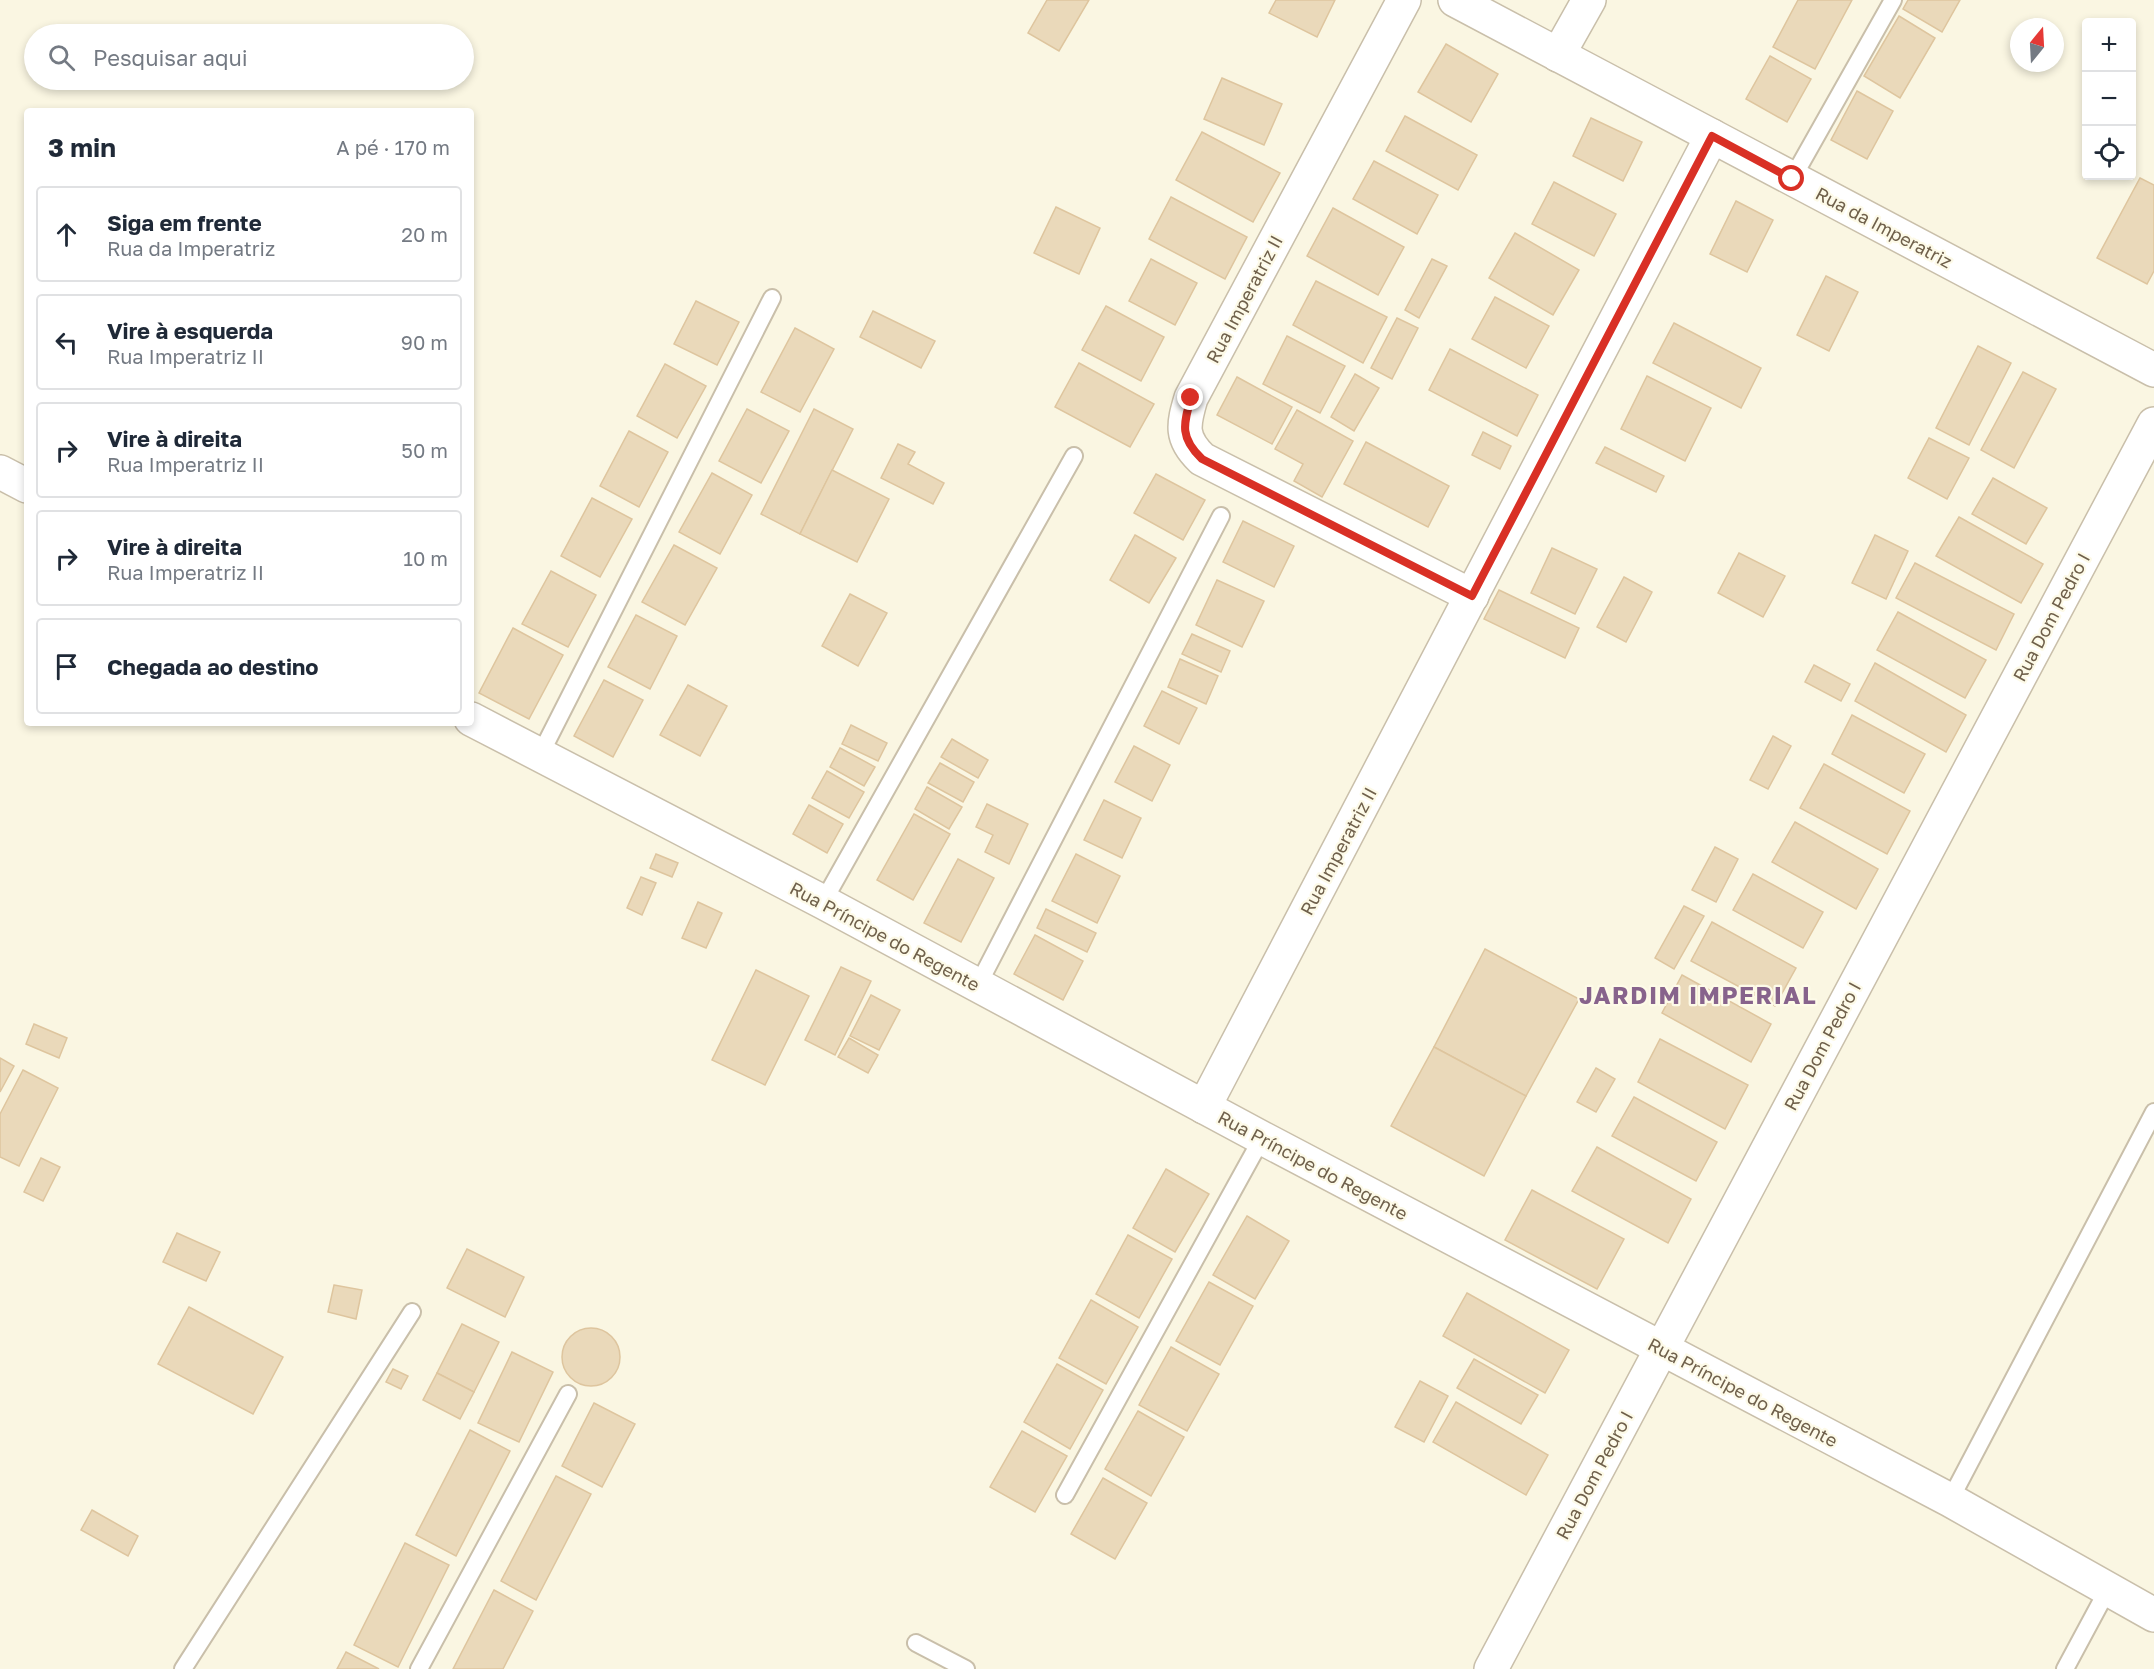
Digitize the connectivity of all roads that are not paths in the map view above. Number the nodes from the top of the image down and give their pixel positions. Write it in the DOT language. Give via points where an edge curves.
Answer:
graph roads {
  1 [pos="1404,0"];
  2 [pos="1455,0"];
  3 [pos="1589,0"];
  4 [pos="1893,0"];
  5 [pos="1558,55"];
  6 [pos="1712,136"];
  7 [pos="1792,179"];
  8 [pos="772,298"];
  9 [pos="2154,370"];
  10 [pos="2154,424"];
  11 [pos="1074,456"];
  12 [pos="0,472"];
  13 [pos="24,484"];
  14 [pos="1221,516"];
  15 [pos="1472,596"];
  16 [pos="474,721"];
  17 [pos="540,755"];
  18 [pos="823,903"];
  19 [pos="978,985"];
  20 [pos="1204,1107"];
  21 [pos="2154,1112"];
  22 [pos="1262,1138"];
  23 [pos="412,1312"];
  24 [pos="1661,1349"];
  25 [pos="568,1394"];
  26 [pos="1065,1495"];
  27 [pos="1950,1500"];
  28 [pos="2108,1589"];
  29 [pos="2154,1615"];
  30 [pos="916,1643"];
  31 [pos="183,1669"];
  32 [pos="419,1669"];
  33 [pos="966,1669"];
  34 [pos="1491,1669"];
  35 [pos="2065,1669"];
  1 -- 15 [label="street, Rua Imperatriz II" via="1191,398 1185,435 1190,448 1202,459"];
  2 -- 5 [label="street, Rua da Imperatriz"];
  3 -- 5 [label="street"];
  4 -- 7 [label="lane"];
  5 -- 6 [label="street, Rua da Imperatriz"];
  6 -- 7 [label="street, Rua da Imperatriz"];
  6 -- 15 [label="street, Rua Imperatriz II"];
  7 -- 9 [label="street, Rua da Imperatriz"];
  8 -- 17 [label="lane"];
  10 -- 24 [label="street, Rua Dom Pedro I"];
  11 -- 18 [label="lane"];
  12 -- 13 [label="street"];
  14 -- 19 [label="lane"];
  15 -- 20 [label="street, Rua Imperatriz II"];
  16 -- 17 [label="street, Rua Príncipe do Regente"];
  17 -- 18 [label="street, Rua Príncipe do Regente"];
  18 -- 19 [label="street, Rua Príncipe do Regente"];
  19 -- 20 [label="street, Rua Príncipe do Regente"];
  20 -- 22 [label="street, Rua Príncipe do Regente"];
  21 -- 27 [label="lane"];
  22 -- 24 [label="street, Rua Príncipe do Regente"];
  22 -- 26 [label="lane"];
  23 -- 31 [label="lane"];
  24 -- 27 [label="street, Rua Príncipe do Regente"];
  24 -- 34 [label="street, Rua Dom Pedro I"];
  25 -- 32 [label="lane"];
  27 -- 28 [label="street, Rua Príncipe do Regente"];
  28 -- 29 [label="street, Rua Príncipe do Regente"];
  28 -- 35 [label="lane"];
  30 -- 33 [label="lane"];
}
